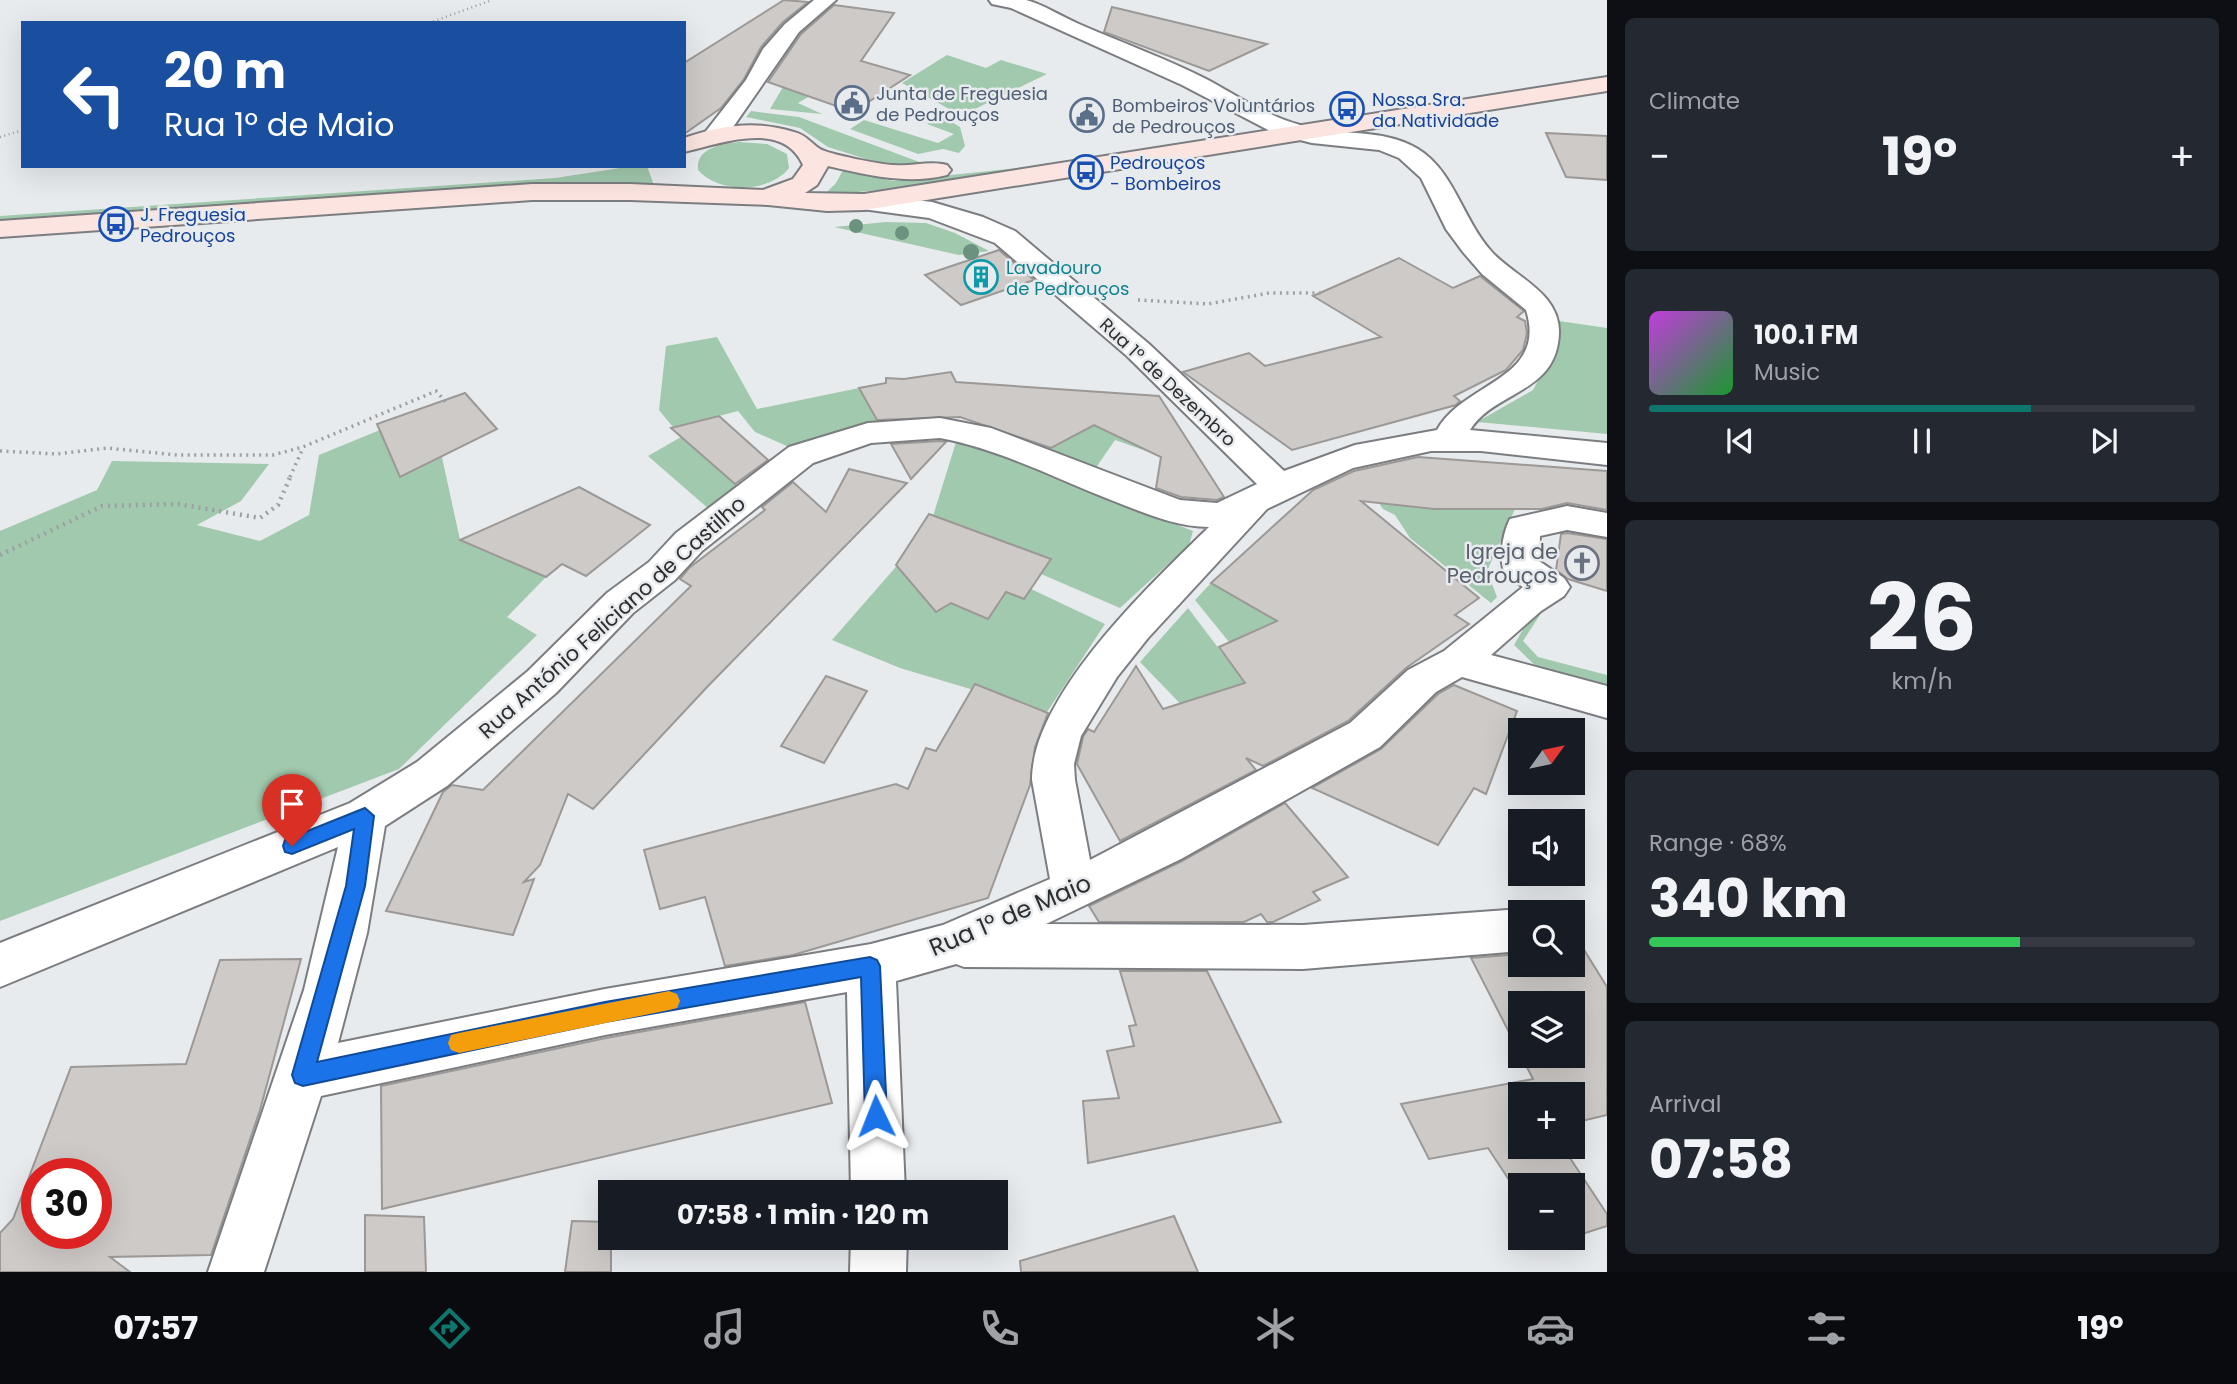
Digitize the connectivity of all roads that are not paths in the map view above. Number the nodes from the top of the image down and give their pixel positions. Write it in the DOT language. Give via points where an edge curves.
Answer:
graph roads {
  1 [pos="826,0"];
  2 [pos="1011,1"];
  3 [pos="1607,84"];
  4 [pos="1299,133"];
  5 [pos="694,144"];
  6 [pos="1226,145"];
  7 [pos="814,156"];
  8 [pos="570,168"];
  9 [pos="677,168"];
  10 [pos="726,198"];
  11 [pos="763,198"];
  12 [pos="864,202"];
  13 [pos="0,209"];
  14 [pos="0,229"];
  15 [pos="1449,439"];
  16 [pos="1607,454"];
  17 [pos="1267,496"];
  18 [pos="1607,525"];
  19 [pos="1458,661"];
  20 [pos="1607,702"];
  21 [pos="365,816"];
  22 [pos="1075,889"];
  23 [pos="1508,931"];
  24 [pos="948,945"];
  25 [pos="0,965"];
  26 [pos="870,966"];
  27 [pos="303,1075"];
  28 [pos="878,1180"];
  29 [pos="879,1250"];
  30 [pos="236,1272"];
  31 [pos="878,1272"];
  1 -- 5 [label="street" via="792,27 756,82"];
  2 -- 4 [label="street"];
  3 -- 4 [label="main road"];
  4 -- 6 [label="main road"];
  4 -- 15 [label="street" via="1378,143 1427,165 1457,226 1484,260 1539,304 1544,334 1534,369 1465,412 1455,421"];
  5 -- 7 [label="main road" via="754,131 792,139"];
  6 -- 7 [label="main road" via="894,173"];
  6 -- 12 [label="main road"];
  7 -- 11 [label="main road" via="813,173 806,181"];
  8 -- 13 [label="main road"];
  9 -- 10 [label="main road" via="688,185"];
  10 -- 11 [label="main road"];
  10 -- 14 [label="main road" via="630,191 532,192"];
  11 -- 12 [label="main road"];
  12 -- 17 [label="street, Rua 1º de Dezembro" via="932,210 1004,237 1138,350"];
  15 -- 16 [label="street, Rua António Feliciano de Castilho"];
  15 -- 17 [label="street, Rua António Feliciano de Castilho" via="1365,452 1303,475"];
  17 -- 21 [label="street, Rua António Feliciano de Castilho" via="1221,515 1176,512 979,435 940,428 900,429 837,441 801,455 730,508 620,603 497,722 432,774"];
  17 -- 22 [label="street" via="1199,557 1088,686 1065,726 1052,762 1057,812"];
  18 -- 19 [label="street, Rua 1º de Maio" via="1567,518 1523,528 1520,567 1551,587"];
  19 -- 20 [label="street"];
  19 -- 22 [label="street, Rua 1º de Maio" via="1422,681 1365,735 1230,811"];
  21 -- 25 [label="street, Rua António Feliciano de Castilho"];
  21 -- 27 [label="street" via="355,886"];
  22 -- 24 [label="street, Rua 1º de Maio"];
  23 -- 24 [label="street" via="1303,947"];
  24 -- 26 [label="street, Rua 1º de Maio"];
  26 -- 27 [label="street, Rua 1º de Maio" via="605,1012"];
  26 -- 28 [label="street"];
  27 -- 30 [label="street"];
  29 -- 31 [label="street"];
}
